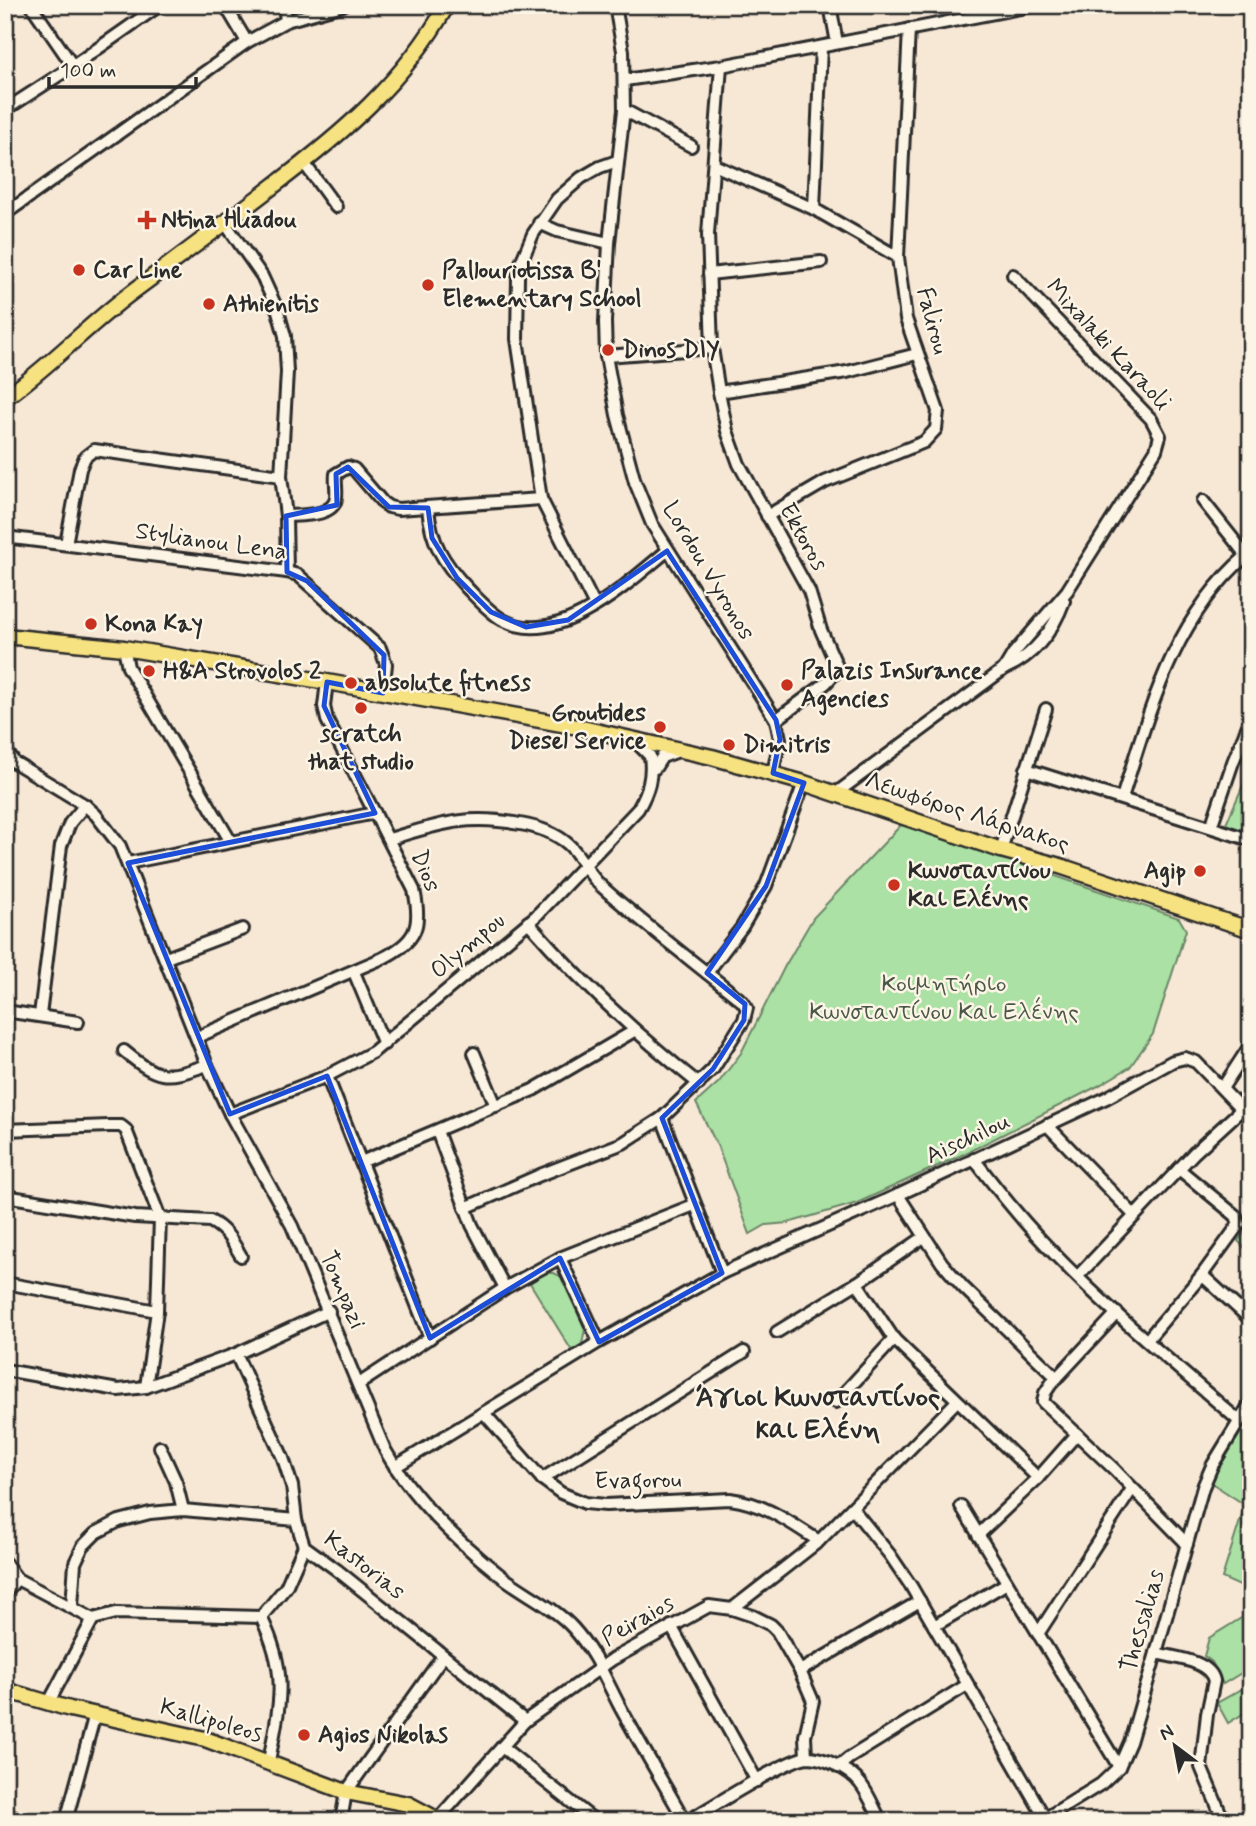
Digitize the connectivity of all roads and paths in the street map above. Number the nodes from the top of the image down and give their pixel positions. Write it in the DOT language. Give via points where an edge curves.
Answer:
graph roads {
  1 [pos="31,5"];
  2 [pos="160,5"];
  3 [pos="225,5"];
  4 [pos="284,5"];
  5 [pos="343,5"];
  6 [pos="447,5"];
  7 [pos="615,5"];
  8 [pos="830,5"];
  9 [pos="1036,5"];
  10 [pos="992,9"];
  11 [pos="286,21"];
  12 [pos="909,29"];
  13 [pos="247,42"];
  14 [pos="837,43"];
  15 [pos="821,47"];
  16 [pos="73,66"];
  17 [pos="721,66"];
  18 [pos="625,80"];
  19 [pos="5,110"];
  20 [pos="624,110"];
  21 [pos="691,146"];
  22 [pos="617,161"];
  23 [pos="304,163"];
  24 [pos="714,165"];
  25 [pos="336,207"];
  26 [pos="814,209"];
  27 [pos="5,214"];
  28 [pos="225,223"];
  29 [pos="539,223"];
  30 [pos="609,243"];
  31 [pos="898,257"];
  32 [pos="821,262"];
  33 [pos="709,274"];
  34 [pos="1013,275"];
  35 [pos="712,348"];
  36 [pos="918,354"];
  37 [pos="606,356"];
  38 [pos="719,392"];
  39 [pos="5,398"];
  40 [pos="281,476"];
  41 [pos="541,499"];
  42 [pos="1203,501"];
  43 [pos="428,508"];
  44 [pos="286,516"];
  45 [pos="767,516"];
  46 [pos="5,537"];
  47 [pos="66,544"];
  48 [pos="667,551"];
  49 [pos="1248,558"];
  50 [pos="287,572"];
  51 [pos="1067,592"];
  52 [pos="594,604"];
  53 [pos="5,636"];
  54 [pos="1027,639"];
  55 [pos="124,648"];
  56 [pos="1037,648"];
  57 [pos="1004,669"];
  58 [pos="327,682"];
  59 [pos="383,693"];
  60 [pos="1046,709"];
  61 [pos="1251,718"];
  62 [pos="776,720"];
  63 [pos="634,740"];
  64 [pos="659,745"];
  65 [pos="5,749"];
  66 [pos="681,750"];
  67 [pos="10,764"];
  68 [pos="655,768"];
  69 [pos="1026,769"];
  70 [pos="773,773"];
  71 [pos="804,783"];
  72 [pos="650,784"];
  73 [pos="835,794"];
  74 [pos="1122,798"];
  75 [pos="85,805"];
  76 [pos="375,813"];
  77 [pos="1211,827"];
  78 [pos="389,839"];
  79 [pos="1251,840"];
  80 [pos="231,842"];
  81 [pos="1001,850"];
  82 [pos="128,863"];
  83 [pos="584,864"];
  84 [pos="528,922"];
  85 [pos="243,929"];
  86 [pos="1251,930"];
  87 [pos="166,958"];
  88 [pos="354,972"];
  89 [pos="708,973"];
  90 [pos="5,1011"];
  91 [pos="40,1015"];
  92 [pos="78,1022"];
  93 [pos="634,1031"];
  94 [pos="197,1037"];
  95 [pos="384,1044"];
  96 [pos="1251,1044"];
  97 [pos="124,1051"];
  98 [pos="474,1053"];
  99 [pos="207,1065"];
  100 [pos="327,1076"];
  101 [pos="699,1084"];
  102 [pos="1223,1087"];
  103 [pos="496,1106"];
  104 [pos="1242,1109"];
  105 [pos="230,1114"];
  106 [pos="662,1118"];
  107 [pos="1251,1119"];
  108 [pos="1047,1125"];
  109 [pos="5,1130"];
  110 [pos="436,1131"];
  111 [pos="974,1159"];
  112 [pos="361,1162"];
  113 [pos="1179,1168"];
  114 [pos="898,1195"];
  115 [pos="5,1196"];
  116 [pos="694,1205"];
  117 [pos="465,1208"];
  118 [pos="1134,1215"];
  119 [pos="160,1218"];
  120 [pos="925,1237"];
  121 [pos="241,1256"];
  122 [pos="560,1258"];
  123 [pos="722,1273"];
  124 [pos="1202,1275"];
  125 [pos="1078,1276"];
  126 [pos="5,1283"];
  127 [pos="857,1283"];
  128 [pos="505,1288"];
  129 [pos="158,1311"];
  130 [pos="329,1311"];
  131 [pos="1117,1313"];
  132 [pos="1251,1320"];
  133 [pos="778,1332"];
  134 [pos="430,1338"];
  135 [pos="894,1339"];
  136 [pos="1147,1340"];
  137 [pos="599,1342"];
  138 [pos="744,1352"];
  139 [pos="236,1354"];
  140 [pos="5,1370"];
  141 [pos="1054,1381"];
  142 [pos="359,1384"];
  143 [pos="146,1387"];
  144 [pos="957,1401"];
  145 [pos="836,1402"];
  146 [pos="1251,1402"];
  147 [pos="484,1413"];
  148 [pos="1238,1420"];
  149 [pos="1077,1434"];
  150 [pos="160,1447"];
  151 [pos="395,1468"];
  152 [pos="1038,1478"];
  153 [pos="542,1479"];
  154 [pos="1132,1489"];
  155 [pos="961,1506"];
  156 [pos="852,1508"];
  157 [pos="183,1510"];
  158 [pos="296,1520"];
  159 [pos="978,1535"];
  160 [pos="819,1541"];
  161 [pos="1187,1544"];
  162 [pos="304,1546"];
  163 [pos="5,1563"];
  164 [pos="18,1579"];
  165 [pos="1007,1583"];
  166 [pos="5,1593"];
  167 [pos="920,1601"];
  168 [pos="72,1606"];
  169 [pos="732,1609"];
  170 [pos="261,1617"];
  171 [pos="93,1619"];
  172 [pos="671,1626"];
  173 [pos="934,1626"];
  174 [pos="1038,1634"];
  175 [pos="1156,1653"];
  176 [pos="443,1657"];
  177 [pos="601,1667"];
  178 [pos="800,1671"];
  179 [pos="967,1685"];
  180 [pos="6,1694"];
  181 [pos="48,1702"];
  182 [pos="95,1714"];
  183 [pos="524,1721"];
  184 [pos="502,1747"];
  185 [pos="806,1757"];
  186 [pos="269,1761"];
  187 [pos="1119,1767"];
  188 [pos="838,1768"];
  189 [pos="757,1780"];
  190 [pos="346,1792"];
  191 [pos="5,1816"];
  192 [pos="1222,1817"];
  193 [pos="876,1819"];
  194 [pos="1043,1819"];
  195 [pos="439,1820"];
  196 [pos="34,1821"];
  197 [pos="66,1821"];
  198 [pos="341,1821"];
  199 [pos="595,1821"];
  200 [pos="687,1821"];
  1 -- 16 [label="street"];
  2 -- 16 [label="street"];
  3 -- 13 [label="street"];
  4 -- 11 [label="street"];
  5 -- 11 [label="street"];
  6 -- 23 [label="main road" via="425,42 386,90"];
  7 -- 18 [label="street, Lordou Vyronos"];
  8 -- 14 [label="street"];
  9 -- 10 [label="street"];
  10 -- 12 [label="street"];
  11 -- 13 [label="street"];
  12 -- 14 [label="street"];
  12 -- 31 [label="street, Falirou"];
  13 -- 27 [label="street"];
  14 -- 15 [label="street"];
  15 -- 17 [label="street"];
  15 -- 26 [label="street"];
  16 -- 19 [label="street"];
  17 -- 18 [label="street"];
  17 -- 24 [label="street, Ektoros"];
  18 -- 20 [label="street, Lordou Vyronos"];
  20 -- 21 [label="street"];
  20 -- 22 [label="street, Lordou Vyronos"];
  22 -- 29 [label="street" via="568,188"];
  22 -- 30 [label="street, Lordou Vyronos"];
  23 -- 25 [label="street"];
  23 -- 28 [label="main road"];
  24 -- 26 [label="street"];
  24 -- 33 [label="street, Ektoros"];
  26 -- 31 [label="street"];
  28 -- 39 [label="main road" via="117,304 37,376"];
  28 -- 40 [label="street" via="262,276 285,336"];
  29 -- 30 [label="street"];
  29 -- 41 [label="street" via="520,265 517,339"];
  30 -- 37 [label="street, Lordou Vyronos"];
  31 -- 36 [label="street, Falirou" via="906,319"];
  32 -- 33 [label="street"];
  33 -- 35 [label="street, Ektoros"];
  34 -- 51 [label="street, Mixalaki Karaoli" via="1151,419 1160,436 1156,450"];
  35 -- 37 [label="street"];
  35 -- 38 [label="street, Ektoros"];
  36 -- 38 [label="street" via="847,372"];
  36 -- 45 [label="street, Falirou" via="938,411 930,439 825,482"];
  37 -- 48 [label="street, Lordou Vyronos" via="635,482"];
  38 -- 45 [label="street, Ektoros" via="732,446"];
  40 -- 44 [label="street"];
  40 -- 47 [label="street" via="94,450 80,470"];
  41 -- 43 [label="street"];
  41 -- 52 [label="street"];
  42 -- 49 [label="street"];
  43 -- 44 [label="street" via="389,507 348,467 336,474 336,500 331,508"];
  43 -- 52 [label="street" via="432,538 444,560 501,619 526,627 551,626"];
  44 -- 50 [label="street"];
  45 -- 62 [label="street, Ektoros" via="810,591 836,664 826,683"];
  46 -- 47 [label="street, Stylianou Lena"];
  47 -- 50 [label="street, Stylianou Lena"];
  48 -- 52 [label="street"];
  48 -- 62 [label="street, Lordou Vyronos"];
  49 -- 74 [label="street" via="1209,595 1181,636 1156,691"];
  50 -- 59 [label="street, Stylianou Lena" via="306,580 380,648 386,664"];
  51 -- 54 [label="street, Mixalaki Karaoli"];
  51 -- 56 [label="street, Mixalaki Karaoli"];
  53 -- 55 [label="main road, Λεωφόρος Λάρνακος"];
  54 -- 56 [label="street"];
  54 -- 57 [label="street, Mixalaki Karaoli"];
  55 -- 58 [label="main road, Λεωφόρος Λάρνακος"];
  55 -- 80 [label="street" via="128,667"];
  56 -- 57 [label="street, Mixalaki Karaoli"];
  57 -- 73 [label="street, Mixalaki Karaoli"];
  58 -- 59 [label="main road, Λεωφόρος Λάρνακος"];
  58 -- 76 [label="street, Dios" via="327,720"];
  59 -- 63 [label="main road, Λεωφόρος Λάρνακος"];
  60 -- 69 [label="street"];
  61 -- 77 [label="street"];
  62 -- 70 [label="street" via="780,739"];
  63 -- 64 [label="main road, Λεωφόρος Λάρνακος"];
  63 -- 72 [label="street" via="650,757"];
  64 -- 66 [label="main road, Λεωφόρος Λάρνακος"];
  64 -- 68 [label="street, Olympou"];
  65 -- 67 [label="street, Tompazi"];
  66 -- 68 [label="street" via="662,757"];
  66 -- 70 [label="main road, Λεωφόρος Λάρνακος"];
  67 -- 75 [label="street, Tompazi"];
  68 -- 72 [label="street, Olympou"];
  69 -- 74 [label="street"];
  69 -- 81 [label="street"];
  70 -- 71 [label="main road, Λεωφόρος Λάρνακος"];
  71 -- 73 [label="main road, Λεωφόρος Λάρνακος"];
  71 -- 89 [label="street" via="766,886"];
  72 -- 83 [label="street, Olympou" via="638,809"];
  73 -- 81 [label="main road, Λεωφόρος Λάρνακος"];
  74 -- 77 [label="street"];
  75 -- 82 [label="street, Tompazi" via="108,829"];
  75 -- 91 [label="street" via="70,823 61,846"];
  76 -- 78 [label="street, Dios"];
  76 -- 80 [label="street"];
  77 -- 79 [label="street"];
  78 -- 83 [label="street" via="446,822 492,819 554,834"];
  78 -- 88 [label="street, Dios" via="414,890 416,928 405,945"];
  80 -- 82 [label="street"];
  81 -- 86 [label="main road, Λεωφόρος Λάρνακος"];
  82 -- 87 [label="street, Tompazi"];
  83 -- 84 [label="street, Olympou"];
  83 -- 89 [label="street" via="599,884"];
  84 -- 93 [label="street" via="568,969"];
  84 -- 95 [label="street, Olympou"];
  85 -- 87 [label="street"];
  87 -- 94 [label="street, Tompazi"];
  88 -- 94 [label="street, Dios"];
  88 -- 95 [label="street"];
  89 -- 101 [label="street" via="747,1008 726,1052"];
  90 -- 91 [label="street"];
  91 -- 92 [label="street"];
  93 -- 101 [label="street"];
  93 -- 103 [label="street" via="533,1090"];
  94 -- 99 [label="street, Tompazi"];
  95 -- 100 [label="street, Olympou"];
  96 -- 102 [label="street"];
  97 -- 99 [label="street" via="160,1074"];
  98 -- 103 [label="street"];
  99 -- 105 [label="street, Tompazi"];
  100 -- 105 [label="street, Olympou"];
  100 -- 112 [label="street"];
  101 -- 106 [label="street"];
  102 -- 104 [label="street, Aischilou"];
  102 -- 108 [label="street, Aischilou" via="1196,1062 1179,1058"];
  103 -- 110 [label="street"];
  104 -- 107 [label="street, Aischilou"];
  104 -- 113 [label="street"];
  105 -- 130 [label="street, Tompazi" via="292,1226"];
  106 -- 116 [label="street"];
  106 -- 117 [label="street" via="623,1143"];
  108 -- 111 [label="street, Aischilou"];
  108 -- 118 [label="street"];
  109 -- 119 [label="street" via="121,1126"];
  110 -- 112 [label="street"];
  110 -- 117 [label="street"];
  111 -- 114 [label="street, Aischilou"];
  111 -- 125 [label="street" via="1044,1244"];
  112 -- 134 [label="street"];
  113 -- 118 [label="street"];
  113 -- 124 [label="street" via="1239,1221"];
  114 -- 120 [label="street"];
  114 -- 123 [label="street, Aischilou"];
  115 -- 119 [label="street"];
  116 -- 122 [label="street"];
  116 -- 123 [label="street"];
  117 -- 128 [label="street"];
  118 -- 125 [label="street"];
  119 -- 121 [label="street" via="210,1221 229,1235"];
  119 -- 129 [label="street"];
  120 -- 127 [label="street"];
  120 -- 141 [label="street" via="963,1287"];
  122 -- 128 [label="street"];
  122 -- 137 [label="street"];
  123 -- 137 [label="street, Aischilou"];
  124 -- 132 [label="street"];
  124 -- 136 [label="street"];
  125 -- 131 [label="street"];
  126 -- 129 [label="street"];
  127 -- 133 [label="street"];
  127 -- 135 [label="street"];
  128 -- 134 [label="street"];
  129 -- 143 [label="street"];
  130 -- 139 [label="street"];
  130 -- 142 [label="street, Tompazi"];
  131 -- 136 [label="street"];
  131 -- 141 [label="street"];
  134 -- 142 [label="street"];
  135 -- 144 [label="street"];
  135 -- 145 [label="street"];
  136 -- 148 [label="street"];
  137 -- 147 [label="street, Aischilou"];
  138 -- 153 [label="street"];
  139 -- 143 [label="street"];
  139 -- 158 [label="street, Kastorias" via="283,1458"];
  140 -- 143 [label="street" via="118,1390"];
  141 -- 149 [label="street" via="1043,1402"];
  142 -- 151 [label="street, Tompazi"];
  144 -- 152 [label="street"];
  144 -- 156 [label="street"];
  146 -- 148 [label="street, Thessalias"];
  147 -- 151 [label="street, Aischilou"];
  147 -- 153 [label="street, Evagorou"];
  148 -- 161 [label="street, Thessalias" via="1203,1487"];
  149 -- 152 [label="street"];
  149 -- 154 [label="street"];
  150 -- 157 [label="street"];
  151 -- 177 [label="street, Tompazi" via="446,1526 490,1566 571,1626"];
  152 -- 159 [label="street"];
  153 -- 160 [label="street, Evagorou" via="585,1503 748,1502 767,1508"];
  154 -- 161 [label="street"];
  154 -- 174 [label="street"];
  155 -- 159 [label="street"];
  156 -- 160 [label="street"];
  156 -- 167 [label="street"];
  157 -- 158 [label="street"];
  157 -- 168 [label="street" via="119,1521 96,1533 75,1563"];
  158 -- 162 [label="street, Kastorias"];
  159 -- 165 [label="street"];
  160 -- 169 [label="street"];
  161 -- 175 [label="street, Thessalias"];
  162 -- 170 [label="street" via="286,1587"];
  162 -- 176 [label="street, Kastorias"];
  163 -- 164 [label="street"];
  164 -- 166 [label="street"];
  164 -- 168 [label="street"];
  165 -- 173 [label="street"];
  165 -- 174 [label="street"];
  167 -- 173 [label="street"];
  167 -- 178 [label="street"];
  168 -- 171 [label="street"];
  169 -- 172 [label="street, Peiraios" via="709,1606"];
  169 -- 178 [label="street, Peiraios" via="771,1625"];
  170 -- 171 [label="street" via="116,1613"];
  170 -- 186 [label="street" via="279,1664 281,1696"];
  171 -- 181 [label="street"];
  172 -- 177 [label="street, Peiraios"];
  172 -- 189 [label="street"];
  173 -- 179 [label="street"];
  174 -- 187 [label="street"];
  175 -- 187 [label="street, Thessalias"];
  175 -- 192 [label="street" via="1205,1667 1214,1678 1200,1754"];
  176 -- 183 [label="street, Kastorias"];
  176 -- 190 [label="street"];
  177 -- 183 [label="street, Peiraios"];
  177 -- 200 [label="street, Tompazi"];
  178 -- 185 [label="street, Peiraios" via="813,1700 805,1736"];
  179 -- 188 [label="street"];
  179 -- 194 [label="street"];
  180 -- 181 [label="main road, Kallipoleos"];
  181 -- 182 [label="main road, Kallipoleos"];
  182 -- 186 [label="main road, Kallipoleos" via="205,1739"];
  182 -- 197 [label="street"];
  183 -- 184 [label="street, Peiraios"];
  184 -- 195 [label="street, Peiraios"];
  184 -- 199 [label="street"];
  185 -- 188 [label="street"];
  185 -- 189 [label="street"];
  186 -- 190 [label="main road, Kallipoleos"];
  187 -- 194 [label="street, Thessalias" via="1101,1784"];
  188 -- 193 [label="street" via="859,1781"];
  189 -- 200 [label="street"];
  190 -- 195 [label="main road, Kallipoleos" via="408,1804"];
  190 -- 198 [label="street"];
  191 -- 196 [label="street"];
}
